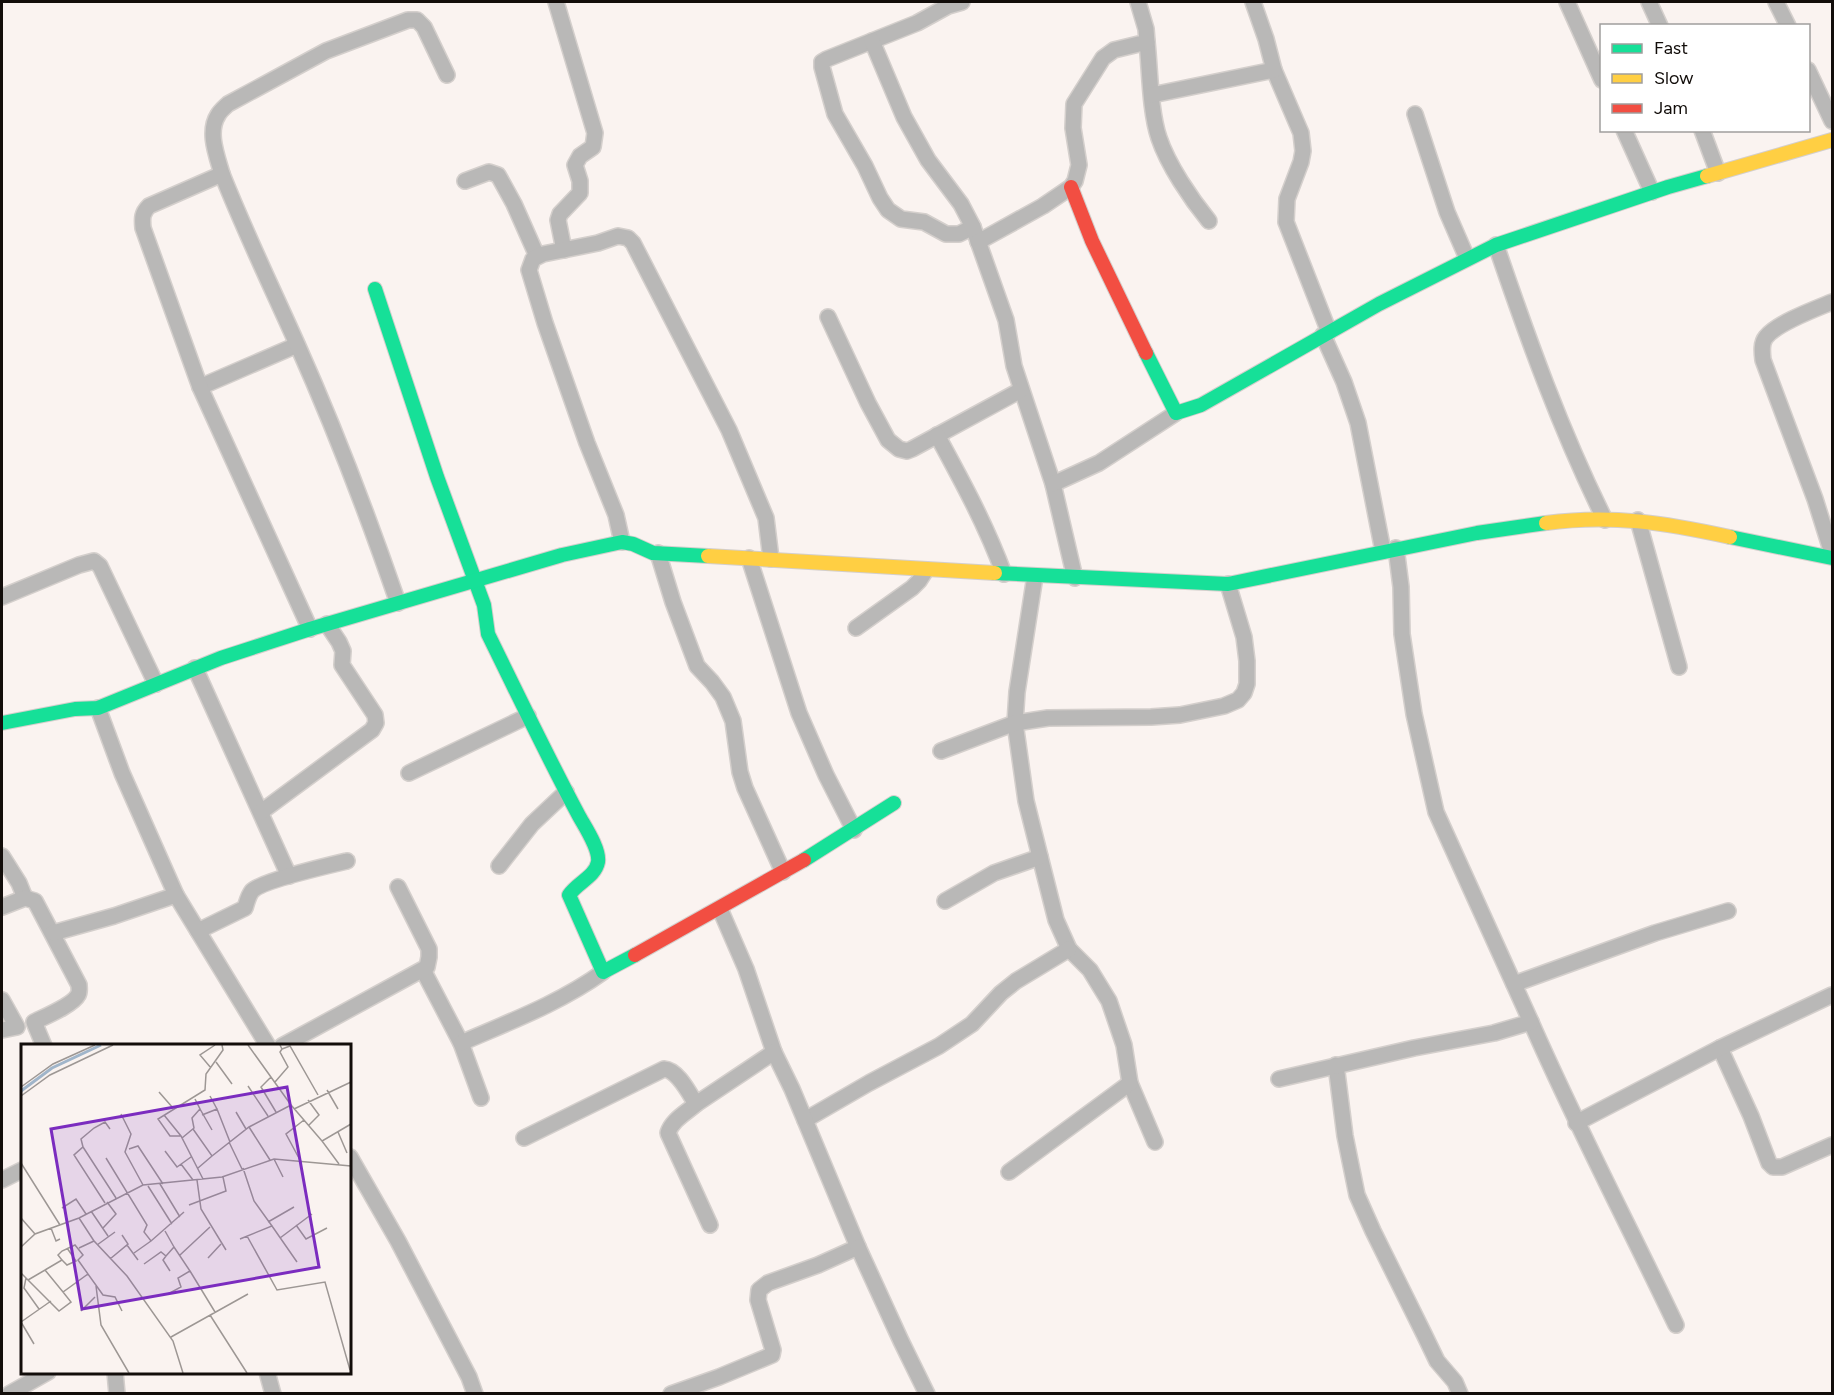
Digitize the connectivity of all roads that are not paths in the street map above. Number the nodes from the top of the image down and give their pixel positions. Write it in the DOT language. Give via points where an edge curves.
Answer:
graph roads {
  1 [pos="556,2"];
  2 [pos="1138,2"];
  3 [pos="1252,2"];
  4 [pos="1567,2"];
  5 [pos="1649,2"];
  6 [pos="1776,2"];
  7 [pos="952,3"];
  8 [pos="1659,24"];
  9 [pos="1787,24"];
  10 [pos="872,41"];
  11 [pos="1147,42"];
  12 [pos="1274,70"];
  13 [pos="1810,72"];
  14 [pos="447,75"];
  15 [pos="1600,76"];
  16 [pos="1152,95"];
  17 [pos="1414,114"];
  18 [pos="1833,121"];
  19 [pos="1625,132"];
  20 [pos="1703,132"];
  21 [pos="1833,140"];
  22 [pos="1718,173"];
  23 [pos="222,174"];
  24 [pos="465,181"];
  25 [pos="1071,187"];
  26 [pos="1652,192"];
  27 [pos="1209,221"];
  28 [pos="976,234"];
  29 [pos="1496,245"];
  30 [pos="564,250"];
  31 [pos="537,256"];
  32 [pos="1467,258"];
  33 [pos="375,289"];
  34 [pos="1833,302"];
  35 [pos="828,317"];
  36 [pos="1326,334"];
  37 [pos="297,345"];
  38 [pos="200,387"];
  39 [pos="1022,390"];
  40 [pos="1176,413"];
  41 [pos="937,435"];
  42 [pos="1053,484"];
  43 [pos="1605,520"];
  44 [pos="1638,520"];
  45 [pos="622,542"];
  46 [pos="1390,550"];
  47 [pos="658,553"];
  48 [pos="1833,553"];
  49 [pos="749,558"];
  50 [pos="1833,558"];
  51 [pos="771,559"];
  52 [pos="926,570"];
  53 [pos="1004,574"];
  54 [pos="1035,576"];
  55 [pos="1075,578"];
  56 [pos="475,581"];
  57 [pos="1228,584"];
  58 [pos="2,597"];
  59 [pos="398,603"];
  60 [pos="327,624"];
  61 [pos="856,628"];
  62 [pos="310,629"];
  63 [pos="1680,667"];
  64 [pos="195,668"];
  65 [pos="156,684"];
  66 [pos="98,708"];
  67 [pos="528,716"];
  68 [pos="2,723"];
  69 [pos="1015,723"];
  70 [pos="941,752"];
  71 [pos="410,773"];
  72 [pos="566,792"];
  73 [pos="894,803"];
  74 [pos="261,812"];
  75 [pos="854,830"];
  76 [pos="2,856"];
  77 [pos="1040,857"];
  78 [pos="347,861"];
  79 [pos="499,866"];
  80 [pos="783,872"];
  81 [pos="289,876"];
  82 [pos="398,887"];
  83 [pos="176,895"];
  84 [pos="26,898"];
  85 [pos="945,901"];
  86 [pos="2,907"];
  87 [pos="720,909"];
  88 [pos="1728,911"];
  89 [pos="198,931"];
  90 [pos="52,933"];
  91 [pos="1069,949"];
  92 [pos="423,970"];
  93 [pos="603,972"];
  94 [pos="1514,984"];
  95 [pos="1833,995"];
  96 [pos="2,1000"];
  97 [pos="34,1022"];
  98 [pos="1531,1022"];
  99 [pos="9,1029"];
  100 [pos="461,1043"];
  101 [pos="44,1044"];
  102 [pos="267,1044"];
  103 [pos="286,1044"];
  104 [pos="1720,1048"];
  105 [pos="774,1052"];
  106 [pos="1336,1065"];
  107 [pos="1279,1079"];
  108 [pos="1130,1083"];
  109 [pos="481,1098"];
  110 [pos="696,1104"];
  111 [pos="805,1120"];
  112 [pos="1576,1123"];
  113 [pos="524,1138"];
  114 [pos="1155,1142"];
  115 [pos="1833,1145"];
  116 [pos="351,1159"];
  117 [pos="21,1170"];
  118 [pos="1009,1172"];
  119 [pos="2,1180"];
  120 [pos="710,1225"];
  121 [pos="858,1247"];
  122 [pos="1676,1325"];
  123 [pos="44,1374"];
  124 [pos="115,1374"];
  125 [pos="268,1374"];
  126 [pos="9,1394"];
  127 [pos="117,1394"];
  128 [pos="273,1394"];
  129 [pos="475,1394"];
  130 [pos="671,1394"];
  131 [pos="927,1394"];
  132 [pos="1460,1394"];
  1 -- 30 [label="street" via="595,133 593,147 575,165 580,193 558,220"];
  2 -- 11 [label="street"];
  3 -- 12 [label="street"];
  4 -- 15 [label="street"];
  5 -- 8 [label="street"];
  6 -- 9 [label="street"];
  7 -- 10 [label="street"];
  10 -- 28 [label="street" via="904,117"];
  10 -- 28 [label="street" via="822,62 841,126 880,198 894,215 924,222 946,234"];
  11 -- 16 [label="street"];
  11 -- 25 [label="street" via="1114,50 1103,58 1074,104 1078,165"];
  12 -- 16 [label="street"];
  12 -- 36 [label="street" via="1303,143 1301,162 1287,199 1286,222"];
  13 -- 18 [label="street"];
  14 -- 23 [label="street" via="417,20 326,51 228,104 218,115 213,141"];
  16 -- 27 [label="street" via="1159,138 1193,202"];
  17 -- 32 [label="street"];
  19 -- 26 [label="street"];
  20 -- 22 [label="street"];
  21 -- 22 [label="street"];
  22 -- 26 [label="street"];
  23 -- 37 [label="street"];
  23 -- 38 [label="street" via="149,206 142,220"];
  24 -- 31 [label="street" via="489,172 498,175"];
  25 -- 28 [label="street" via="1043,206"];
  25 -- 40 [label="street" via="1092,241"];
  26 -- 29 [label="street"];
  28 -- 39 [label="street" via="1005,320"];
  29 -- 32 [label="street"];
  29 -- 43 [label="street" via="1562,428"];
  30 -- 31 [label="street"];
  30 -- 51 [label="street" via="622,235 633,243 729,430 766,518"];
  31 -- 45 [label="street" via="529,270 534,289 616,515"];
  32 -- 36 [label="street"];
  33 -- 56 [label="street"];
  34 -- 48 [label="street" via="1778,326 1765,338 1762,348"];
  35 -- 41 [label="street" via="888,440 907,451"];
  36 -- 40 [label="street" via="1201,405"];
  36 -- 46 [label="street" via="1358,423"];
  37 -- 38 [label="street"];
  37 -- 59 [label="street" via="334,431"];
  38 -- 62 [label="street"];
  39 -- 41 [label="street"];
  39 -- 42 [label="street"];
  40 -- 42 [label="street" via="1099,463"];
  41 -- 53 [label="street" via="976,506"];
  42 -- 55 [label="street"];
  43 -- 44 [label="street"];
  43 -- 46 [label="street" via="1520,526"];
  44 -- 50 [label="street"];
  44 -- 63 [label="street"];
  45 -- 47 [label="street"];
  45 -- 56 [label="street"];
  46 -- 57 [label="street"];
  46 -- 94 [label="street" via="1401,587 1402,634 1414,714 1436,812"];
  47 -- 49 [label="street"];
  47 -- 80 [label="street" via="697,666 723,697 733,721 742,780"];
  49 -- 51 [label="street"];
  49 -- 75 [label="street" via="799,713"];
  51 -- 52 [label="street"];
  52 -- 53 [label="street"];
  52 -- 61 [label="street" via="920,581"];
  53 -- 54 [label="street"];
  54 -- 55 [label="street"];
  54 -- 69 [label="street"];
  55 -- 57 [label="street"];
  56 -- 59 [label="street"];
  56 -- 67 [label="street" via="484,605 488,634"];
  57 -- 69 [label="street" via="1247,661 1247,684 1238,700 1180,715 1048,718"];
  58 -- 65 [label="street" via="94,561 100,566"];
  59 -- 60 [label="street"];
  60 -- 62 [label="street"];
  60 -- 74 [label="street" via="343,651 342,665 376,723 363,737"];
  62 -- 64 [label="street"];
  64 -- 65 [label="street"];
  64 -- 74 [label="street"];
  65 -- 66 [label="street"];
  66 -- 68 [label="street"];
  66 -- 83 [label="street"];
  67 -- 71 [label="street"];
  67 -- 72 [label="street"];
  69 -- 70 [label="street"];
  69 -- 77 [label="street" via="1026,801"];
  72 -- 79 [label="street" via="532,824"];
  72 -- 93 [label="street" via="597,848 595,872 569,895"];
  73 -- 75 [label="street"];
  74 -- 81 [label="street"];
  75 -- 80 [label="street"];
  76 -- 84 [label="street"];
  77 -- 85 [label="street" via="994,873"];
  77 -- 91 [label="street" via="1054,912"];
  78 -- 81 [label="street"];
  80 -- 87 [label="street"];
  81 -- 89 [label="street" via="255,888 245,908"];
  82 -- 92 [label="street" via="429,949 429,963"];
  83 -- 89 [label="street"];
  83 -- 90 [label="street"];
  84 -- 86 [label="street"];
  84 -- 90 [label="street" via="35,901"];
  87 -- 93 [label="street"];
  87 -- 105 [label="street" via="746,969"];
  88 -- 94 [label="street"];
  89 -- 102 [label="street"];
  90 -- 97 [label="street" via="75,975 79,993"];
  91 -- 108 [label="street" via="1090,970 1109,1001 1124,1045"];
  91 -- 111 [label="street" via="1016,981 972,1024 939,1046"];
  92 -- 100 [label="street"];
  92 -- 103 [label="street"];
  93 -- 100 [label="street" via="551,1003"];
  94 -- 98 [label="street"];
  95 -- 104 [label="street"];
  96 -- 99 [label="street"];
  97 -- 99 [label="street"];
  97 -- 101 [label="street"];
  98 -- 106 [label="street"];
  98 -- 112 [label="street"];
  100 -- 109 [label="street"];
  104 -- 112 [label="street"];
  104 -- 115 [label="street" via="1773,1167 1782,1167"];
  105 -- 110 [label="street"];
  105 -- 111 [label="street"];
  106 -- 107 [label="street"];
  106 -- 132 [label="street" via="1358,1195 1437,1361"];
  108 -- 114 [label="street"];
  108 -- 118 [label="street"];
  110 -- 113 [label="street" via="671,1070 664,1069"];
  110 -- 120 [label="street" via="670,1126 668,1133"];
  111 -- 121 [label="street"];
  112 -- 122 [label="street"];
  116 -- 129 [label="street" via="398,1241"];
  117 -- 119 [label="street"];
  121 -- 130 [label="street" via="762,1287 758,1296 772,1355"];
  121 -- 131 [label="street"];
  123 -- 126 [label="street"];
  124 -- 127 [label="street"];
  125 -- 128 [label="street"];
}
